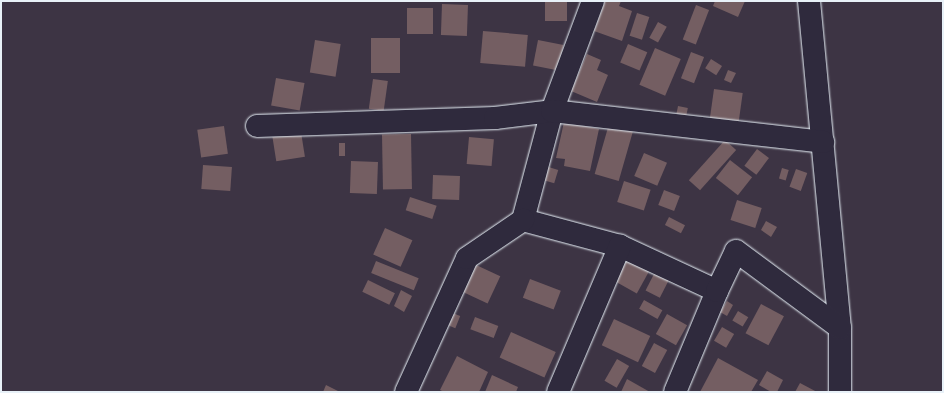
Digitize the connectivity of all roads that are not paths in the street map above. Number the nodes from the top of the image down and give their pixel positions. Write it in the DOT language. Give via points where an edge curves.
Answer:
graph roads {
  1 [pos="593,1"];
  2 [pos="809,1"];
  3 [pos="552,111"];
  4 [pos="257,126"];
  5 [pos="823,142"];
  6 [pos="523,220"];
  7 [pos="620,246"];
  8 [pos="717,291"];
  9 [pos="840,328"];
  10 [pos="406,392"];
  11 [pos="558,392"];
  12 [pos="675,392"];
  13 [pos="840,392"];
  1 -- 3 [label="street"];
  2 -- 5 [label="street"];
  3 -- 4 [label="street" via="495,118"];
  3 -- 5 [label="street"];
  3 -- 6 [label="street"];
  5 -- 9 [label="street"];
  6 -- 7 [label="street"];
  6 -- 10 [label="street" via="467,258"];
  7 -- 8 [label="street"];
  7 -- 11 [label="street"];
  8 -- 9 [label="street" via="736,251"];
  8 -- 12 [label="street"];
  9 -- 13 [label="street"];
}
